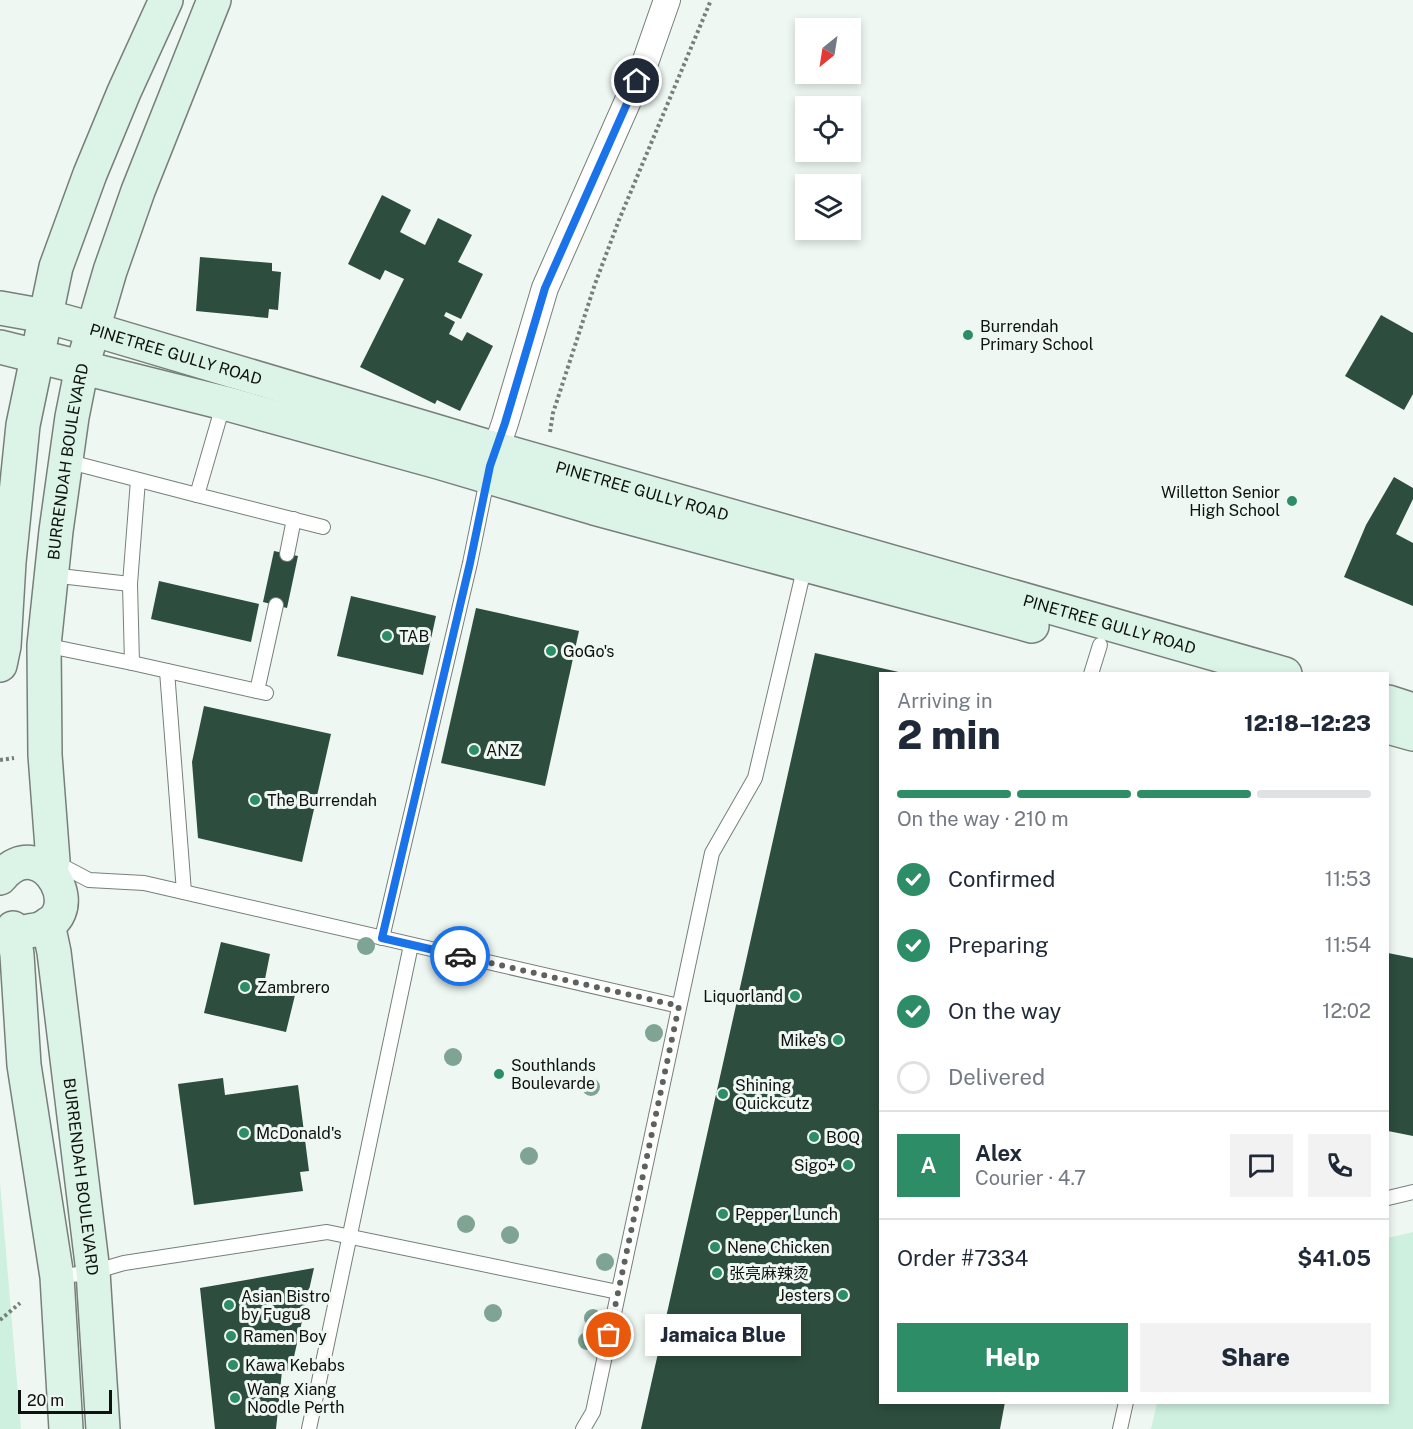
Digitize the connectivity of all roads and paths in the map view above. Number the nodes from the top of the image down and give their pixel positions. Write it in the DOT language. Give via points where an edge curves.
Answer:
graph roads {
  1 [pos="166,0"];
  2 [pos="214,0"];
  3 [pos="667,0"];
  4 [pos="711,0"];
  5 [pos="0,308"];
  6 [pos="45,316"];
  7 [pos="92,329"];
  8 [pos="0,347"];
  9 [pos="37,356"];
  10 [pos="82,367"];
  11 [pos="229,387"];
  12 [pos="549,435"];
  13 [pos="66,461"];
  14 [pos="491,464"];
  15 [pos="138,480"];
  16 [pos="197,495"];
  17 [pos="294,519"];
  18 [pos="323,527"];
  19 [pos="808,552"];
  20 [pos="287,554"];
  21 [pos="51,575"];
  22 [pos="130,584"];
  23 [pos="276,605"];
  24 [pos="44,645"];
  25 [pos="1096,659"];
  26 [pos="132,663"];
  27 [pos="0,665"];
  28 [pos="166,670"];
  29 [pos="1186,672"];
  30 [pos="1277,672"];
  31 [pos="1389,702"];
  32 [pos="1413,710"];
  33 [pos="1389,727"];
  34 [pos="1413,734"];
  35 [pos="51,866"];
  36 [pos="2,867"];
  37 [pos="184,892"];
  38 [pos="6,921"];
  39 [pos="48,924"];
  40 [pos="382,938"];
  41 [pos="411,945"];
  42 [pos="679,1006"];
  43 [pos="73,1109"];
  44 [pos="31,1113"];
  45 [pos="1413,1192"];
  46 [pos="1389,1198"];
  47 [pos="349,1237"];
  48 [pos="93,1272"];
  49 [pos="57,1277"];
  50 [pos="618,1292"];
  51 [pos="20,1303"];
  52 [pos="0,1320"];
  53 [pos="1126,1404"];
  54 [pos="66,1429"];
  55 [pos="103,1429"];
  56 [pos="309,1429"];
  57 [pos="583,1429"];
  58 [pos="1120,1429"];
  1 -- 6 [label="main road" via="90,174 56,267"];
  2 -- 7 [label="main road, BURRENDAH BOULEVARD" via="138,191"];
  3 -- 14 [label="street" via="646,60 545,288"];
  4 -- 12 [label="path" via="615,230"];
  5 -- 6 [label="main road, PINETREE GULLY ROAD"];
  6 -- 7 [label="main road, PINETREE GULLY ROAD"];
  6 -- 9 [label="main road"];
  7 -- 10 [label="main road, BURRENDAH BOULEVARD"];
  7 -- 11 [label="main road, PINETREE GULLY ROAD"];
  8 -- 9 [label="main road, PINETREE GULLY ROAD"];
  9 -- 10 [label="main road, PINETREE GULLY ROAD"];
  9 -- 27 [label="main road" via="23,425"];
  10 -- 11 [label="main road, PINETREE GULLY ROAD"];
  10 -- 13 [label="main road, BURRENDAH BOULEVARD"];
  11 -- 14 [label="main road, PINETREE GULLY ROAD"];
  11 -- 16 [label="lane"];
  13 -- 15 [label="lane"];
  13 -- 21 [label="main road, BURRENDAH BOULEVARD"];
  14 -- 19 [label="main road, PINETREE GULLY ROAD" via="594,508"];
  14 -- 40 [label="lane"];
  15 -- 16 [label="lane"];
  15 -- 22 [label="lane"];
  16 -- 17 [label="lane"];
  17 -- 18 [label="lane"];
  17 -- 20 [label="lane"];
  19 -- 25 [label="main road, PINETREE GULLY ROAD"];
  19 -- 30 [label="main road, PINETREE GULLY ROAD"];
  19 -- 42 [label="lane" via="755,777 712,853"];
  21 -- 22 [label="lane"];
  21 -- 24 [label="main road, BURRENDAH BOULEVARD"];
  22 -- 26 [label="lane"];
  23 -- 28 [label="lane" via="261,692"];
  24 -- 26 [label="lane"];
  24 -- 35 [label="main road, BURRENDAH BOULEVARD"];
  25 -- 29 [label="main road, PINETREE GULLY ROAD"];
  26 -- 28 [label="lane"];
  28 -- 37 [label="lane"];
  31 -- 32 [label="main road"];
  33 -- 34 [label="main road"];
  35 -- 36 [label="main road" via="27,863"];
  35 -- 37 [label="lane" via="89,880 144,883"];
  35 -- 39 [label="main road, BURRENDAH BOULEVARD" via="61,898 60,908"];
  37 -- 40 [label="lane"];
  38 -- 39 [label="main road" via="31,931"];
  38 -- 44 [label="main road" via="17,955"];
  39 -- 43 [label="main road, BURRENDAH BOULEVARD"];
  40 -- 41 [label="lane"];
  41 -- 42 [label="lane"];
  41 -- 47 [label="lane"];
  42 -- 50 [label="lane"];
  43 -- 44 [label="main road"];
  43 -- 48 [label="main road, BURRENDAH BOULEVARD"];
  44 -- 49 [label="main road"];
  45 -- 46 [label="lane"];
  47 -- 48 [label="lane" via="327,1232 124,1263"];
  47 -- 50 [label="lane"];
  47 -- 56 [label="lane"];
  48 -- 49 [label="lane"];
  48 -- 55 [label="main road, BURRENDAH BOULEVARD"];
  49 -- 54 [label="main road"];
  50 -- 57 [label="lane" via="593,1412"];
  51 -- 52 [label="path"];
  53 -- 58 [label="lane"];
}
